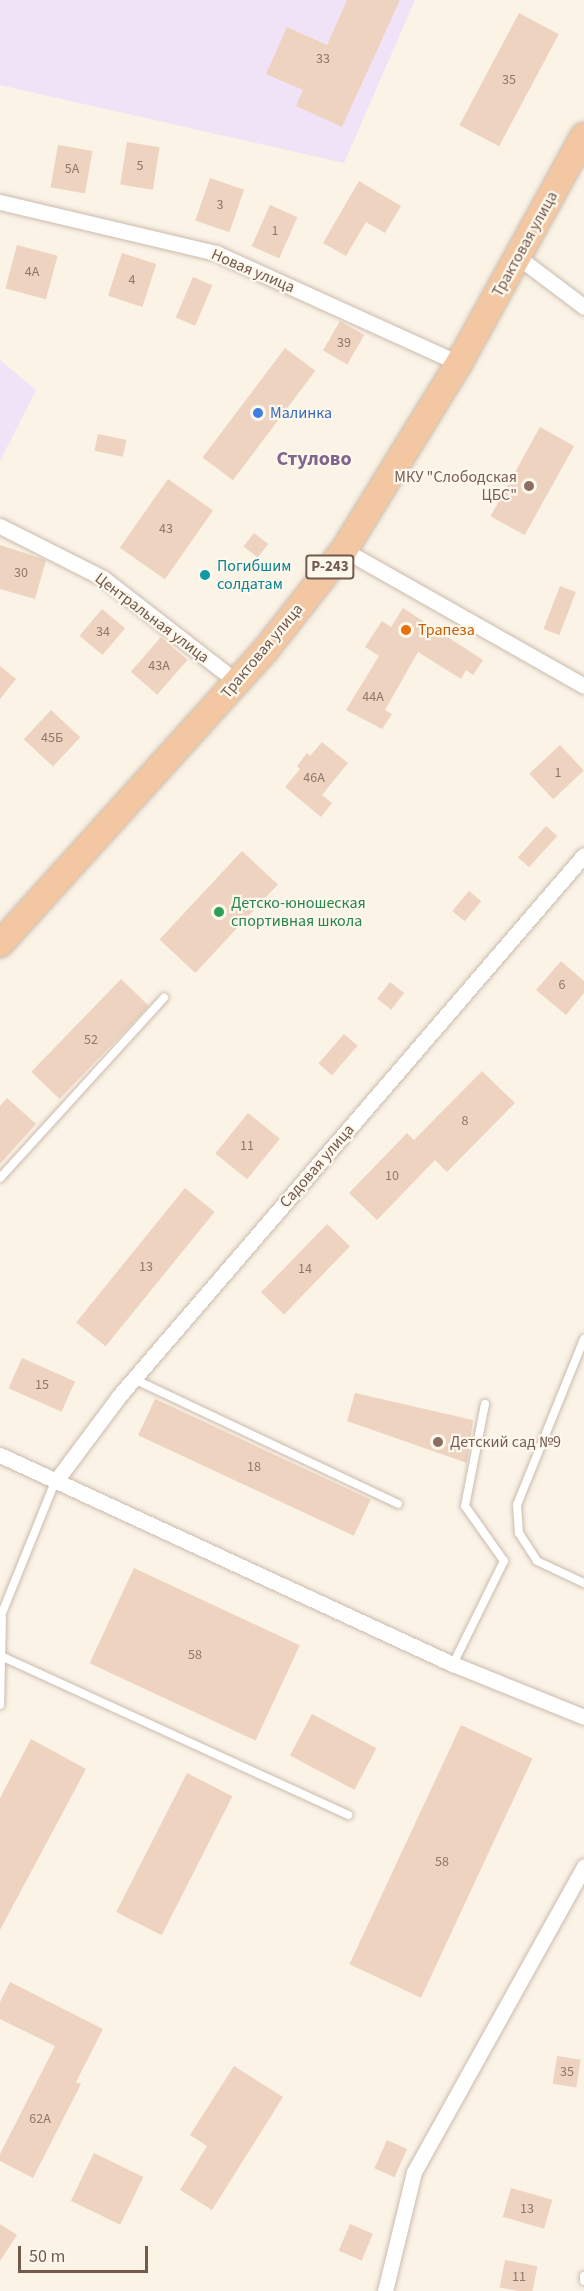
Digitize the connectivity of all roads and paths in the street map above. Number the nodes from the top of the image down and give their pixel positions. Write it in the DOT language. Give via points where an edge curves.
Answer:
graph roads {
  1 [pos="584,136"];
  2 [pos="0,202"];
  3 [pos="518,258"];
  4 [pos="584,307"];
  5 [pos="459,363"];
  6 [pos="0,526"];
  7 [pos="344,550"];
  8 [pos="237,682"];
  9 [pos="584,686"];
  10 [pos="584,855"];
  11 [pos="0,944"];
  12 [pos="164,998"];
  13 [pos="0,1178"];
  14 [pos="584,1339"];
  15 [pos="134,1379"];
  16 [pos="485,1404"];
  17 [pos="0,1455"];
  18 [pos="55,1482"];
  19 [pos="398,1504"];
  20 [pos="584,1583"];
  21 [pos="1,1618"];
  22 [pos="1,1656"];
  23 [pos="453,1664"];
  24 [pos="0,1705"];
  25 [pos="584,1717"];
  26 [pos="348,1815"];
  27 [pos="584,1866"];
  28 [pos="584,2276"];
  29 [pos="584,2281"];
  30 [pos="385,2291"];
  1 -- 3 [label="highway, Трактовая улица / Р-243"];
  2 -- 5 [label="street, Новая улица" via="216,252"];
  3 -- 4 [label="street"];
  3 -- 5 [label="highway, Трактовая улица / Р-243"];
  5 -- 7 [label="highway, Трактовая улица / Р-243"];
  6 -- 8 [label="street, Центральная улица" via="103,578"];
  7 -- 8 [label="highway, Трактовая улица / Р-243"];
  7 -- 9 [label="street"];
  8 -- 11 [label="highway, Трактовая улица / Р-243"];
  10 -- 15 [label="street, Садовая улица"];
  12 -- 13 [label="lane"];
  14 -- 20 [label="lane" via="517,1505 519,1533 537,1561"];
  15 -- 18 [label="street, Садовая улица"];
  15 -- 19 [label="lane"];
  16 -- 23 [label="lane" via="465,1506 504,1560"];
  17 -- 18 [label="street"];
  18 -- 21 [label="lane"];
  18 -- 23 [label="street"];
  21 -- 22 [label="lane"];
  22 -- 24 [label="lane"];
  22 -- 26 [label="lane"];
  23 -- 25 [label="street"];
  27 -- 30 [label="street" via="414,2172"];
  28 -- 29 [label="lane"];
}
